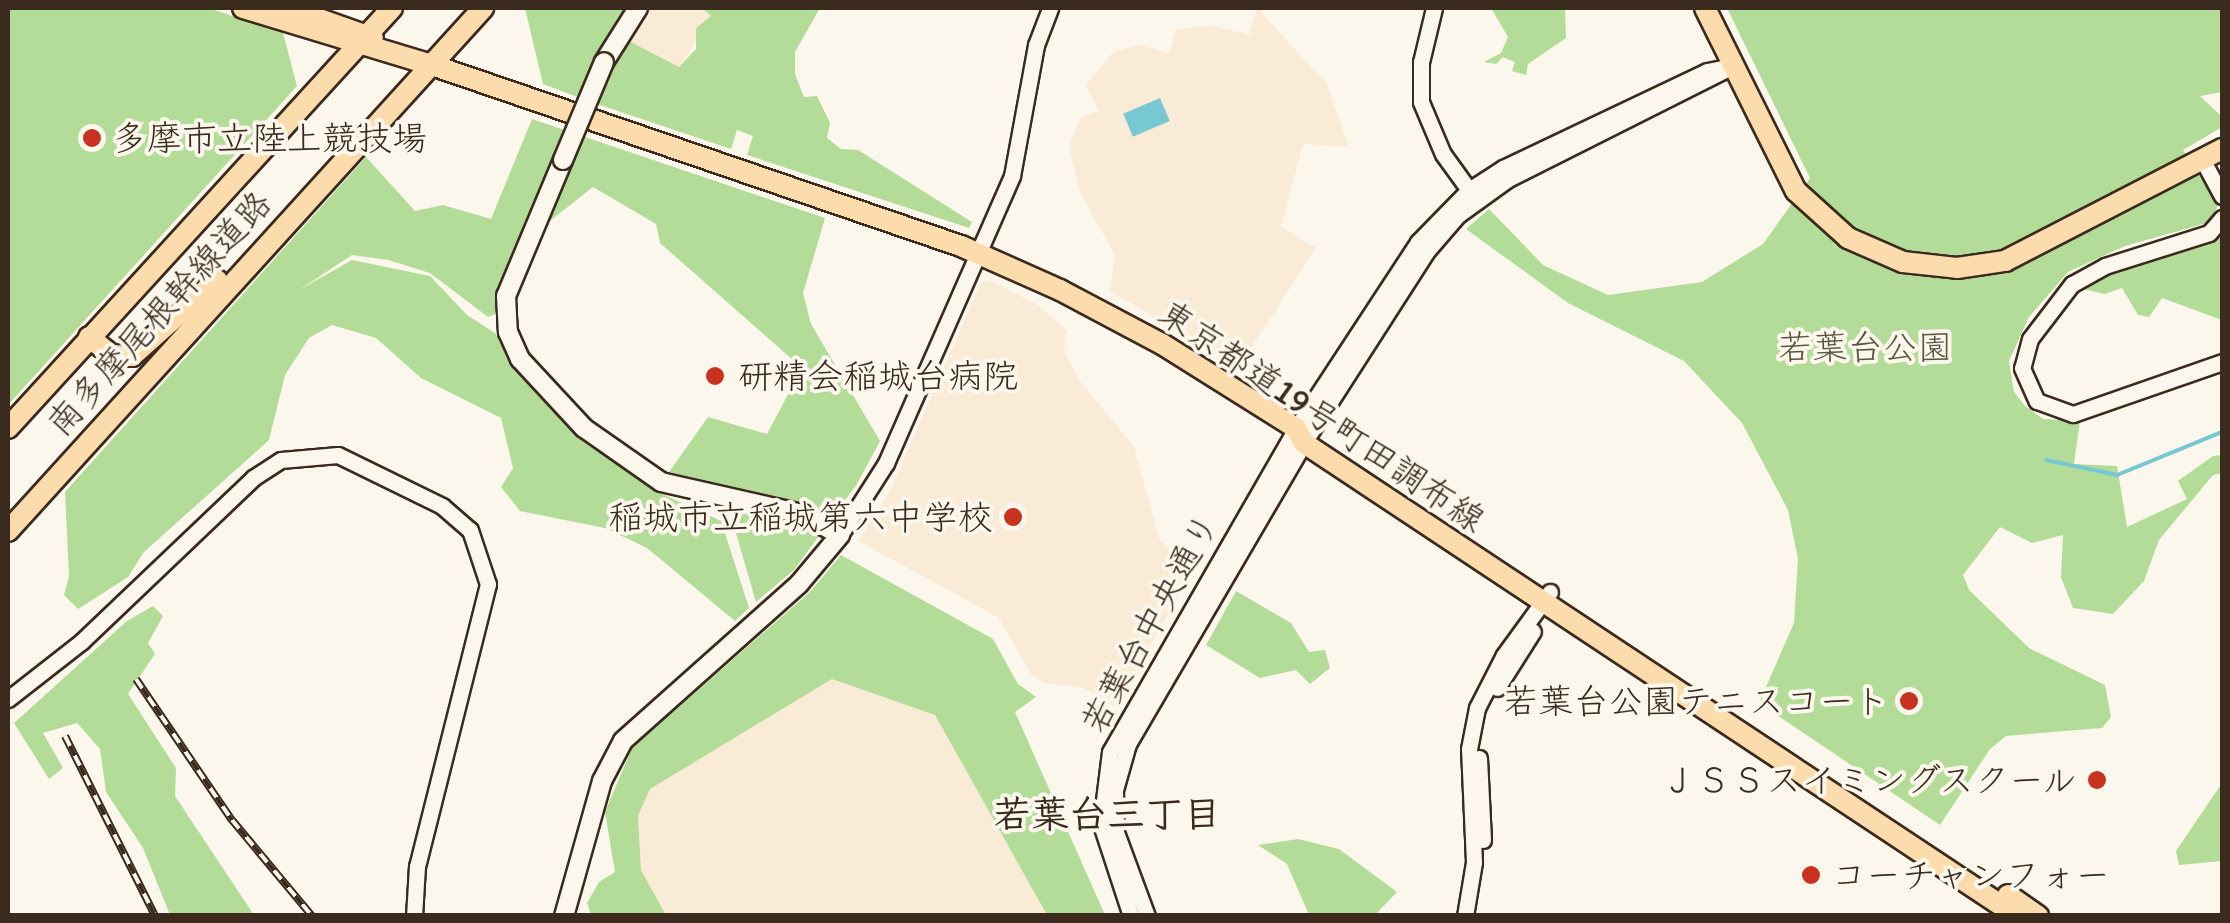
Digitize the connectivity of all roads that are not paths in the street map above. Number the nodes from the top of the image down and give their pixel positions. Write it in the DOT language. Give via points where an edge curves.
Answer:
graph roads {
  1 [pos="243,8"];
  2 [pos="288,8"];
  3 [pos="392,8"];
  4 [pos="483,8"];
  5 [pos="638,8"];
  6 [pos="1050,8"];
  7 [pos="1434,8"];
  8 [pos="1705,8"];
  9 [pos="360,40"];
  10 [pos="429,64"];
  11 [pos="1732,66"];
  12 [pos="2222,149"];
  13 [pos="2202,159"];
  14 [pos="1470,190"];
  15 [pos="2222,196"];
  16 [pos="2222,218"];
  17 [pos="277,231"];
  18 [pos="979,253"];
  19 [pos="89,337"];
  20 [pos="2222,362"];
  21 [pos="8,428"];
  22 [pos="1303,435"];
  23 [pos="8,531"];
  24 [pos="840,535"];
  25 [pos="1547,600"];
  26 [pos="8,699"];
  27 [pos="414,916"];
  28 [pos="564,916"];
  29 [pos="1131,916"];
  30 [pos="1147,916"];
  31 [pos="1465,916"];
  32 [pos="1475,916"];
  33 [pos="2017,916"];
  34 [pos="2038,916"];
  1 -- 9 [label="main road"];
  2 -- 9 [label="main road"];
  3 -- 9 [label="main road, 南多摩尾根幹線道路"];
  4 -- 10 [label="main road, 南多摩尾根幹線道路"];
  5 -- 24 [label="main road, bridge" via="604,62 508,284 508,332 520,359 584,428 661,482 802,514"];
  6 -- 18 [label="street" via="1036,44 1015,166"];
  7 -- 14 [label="street" via="1421,62 1422,102 1443,154"];
  8 -- 11 [label="main road"];
  9 -- 10 [label="main road, 東京都道19号町田調布線"];
  9 -- 19 [label="main road, 南多摩尾根幹線道路"];
  10 -- 17 [label="main road, 南多摩尾根幹線道路"];
  10 -- 18 [label="main road, 東京都道19号町田調布線"];
  11 -- 13 [label="main road" via="1796,190 1848,238 1902,262 1938,268 2005,261"];
  11 -- 14 [label="street" via="1707,70"];
  11 -- 22 [label="street" via="1478,198 1426,252"];
  12 -- 13 [label="main road"];
  13 -- 15 [label="street"];
  14 -- 22 [label="street" via="1418,242"];
  16 -- 20 [label="street" via="2209,233 2105,266 2072,284 2030,338 2022,368 2037,401 2066,414"];
  17 -- 19 [label="main road" via="132,356 111,356"];
  17 -- 23 [label="main road, 南多摩尾根幹線道路"];
  18 -- 22 [label="main road, 東京都道19号町田調布線" via="1162,344"];
  18 -- 24 [label="street" via="886,463"];
  19 -- 21 [label="main road, 南多摩尾根幹線道路"];
  22 -- 25 [label="main road, 東京都道19号町田調布線"];
  22 -- 29 [label="street, 若葉台中央通り" via="1110,752 1101,824"];
  22 -- 30 [label="street, 若葉台中央通り" via="1120,768 1116,832"];
  24 -- 28 [label="main road" via="799,584 624,740 602,781"];
  25 -- 31 [label="street" via="1484,690 1472,729 1474,862"];
  25 -- 32 [label="street" via="1495,690 1483,726 1484,862"];
  25 -- 33 [label="main road, 東京都道19号町田調布線"];
  25 -- 34 [label="main road, 東京都道19号町田調布線"];
  26 -- 27 [label="street" via="81,642 281,460 338,456 442,506 470,530 488,584 417,866"];
}
